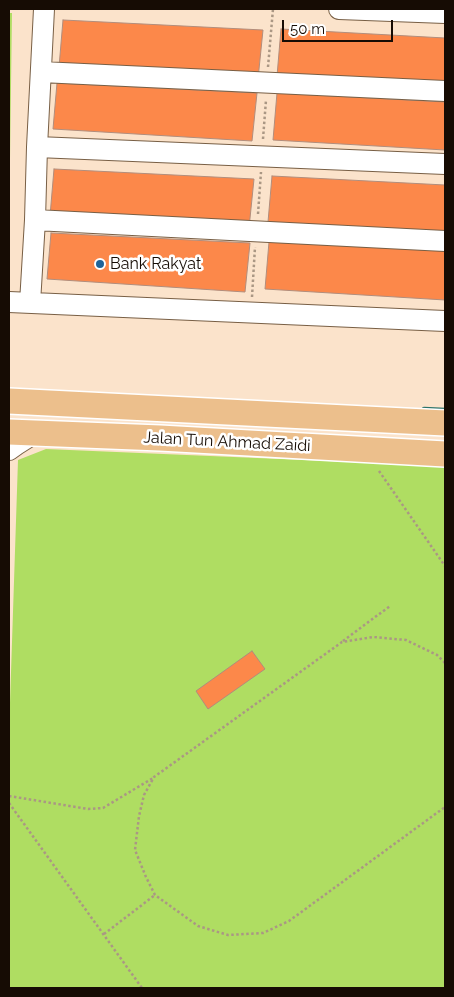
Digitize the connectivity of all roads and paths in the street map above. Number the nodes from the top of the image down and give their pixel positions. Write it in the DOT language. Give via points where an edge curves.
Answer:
graph roads {
  1 [pos="44,9"];
  2 [pos="339,9"];
  3 [pos="445,13"];
  4 [pos="40,72"];
  5 [pos="445,91"];
  6 [pos="37,147"];
  7 [pos="445,164"];
  8 [pos="35,220"];
  9 [pos="445,240"];
  10 [pos="9,302"];
  11 [pos="30,303"];
  12 [pos="445,321"];
  13 [pos="9,401"];
  14 [pos="445,423"];
  15 [pos="9,432"];
  16 [pos="35,433"];
  17 [pos="9,450"];
  18 [pos="364,450"];
  19 [pos="445,454"];
  20 [pos="445,566"];
  21 [pos="390,606"];
  22 [pos="342,642"];
  23 [pos="445,663"];
  24 [pos="154,777"];
  25 [pos="9,796"];
  26 [pos="9,803"];
  27 [pos="445,807"];
  28 [pos="155,895"];
  29 [pos="104,934"];
  30 [pos="142,988"];
  1 -- 4 [label="street"];
  2 -- 3 [label="street"];
  4 -- 5 [label="street"];
  4 -- 6 [label="street"];
  6 -- 7 [label="street"];
  6 -- 8 [label="street"];
  8 -- 9 [label="street"];
  8 -- 11 [label="street"];
  10 -- 11 [label="street"];
  11 -- 12 [label="street"];
  13 -- 14 [label="main road, Jalan Tun Ahmad Zaidi"];
  15 -- 16 [label="main road, Jalan Tun Ahmad Zaidi"];
  16 -- 17 [label="street"];
  16 -- 18 [label="main road, Jalan Tun Ahmad Zaidi"];
  18 -- 19 [label="main road, Jalan Tun Ahmad Zaidi"];
  18 -- 20 [label="path"];
  21 -- 22 [label="path"];
  22 -- 23 [label="path" via="373,637 406,640 437,655"];
  22 -- 24 [label="path"];
  24 -- 25 [label="path" via="103,808 88,809"];
  24 -- 28 [label="path" via="144,795 135,850"];
  26 -- 29 [label="path"];
  27 -- 28 [label="path" via="289,921 263,933 228,935 198,926"];
  28 -- 29 [label="path"];
  29 -- 30 [label="path"];
}
